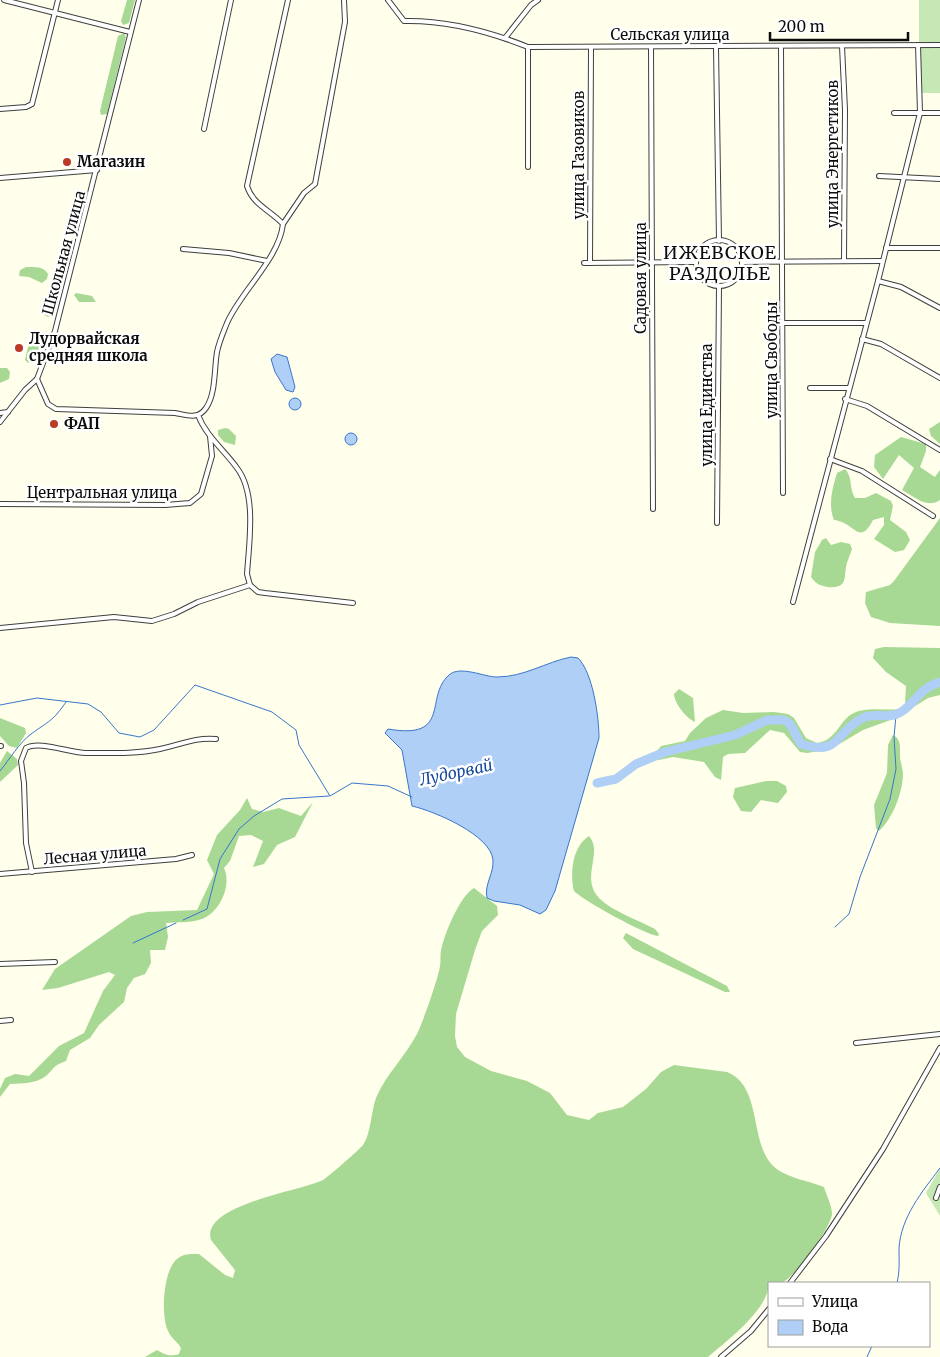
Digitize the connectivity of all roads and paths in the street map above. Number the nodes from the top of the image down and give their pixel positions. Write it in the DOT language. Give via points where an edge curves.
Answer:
graph roads {
  1 [pos="4,0"];
  2 [pos="58,0"];
  3 [pos="139,0"];
  4 [pos="231,0"];
  5 [pos="288,0"];
  6 [pos="344,0"];
  7 [pos="388,0"];
  8 [pos="538,0"];
  9 [pos="56,12"];
  10 [pos="130,32"];
  11 [pos="505,38"];
  12 [pos="918,45"];
  13 [pos="940,45"];
  14 [pos="591,46"];
  15 [pos="781,46"];
  16 [pos="842,46"];
  17 [pos="528,47"];
  18 [pos="650,47"];
  19 [pos="716,47"];
  20 [pos="0,109"];
  21 [pos="894,113"];
  22 [pos="920,113"];
  23 [pos="940,113"];
  24 [pos="204,129"];
  25 [pos="528,167"];
  26 [pos="97,170"];
  27 [pos="879,176"];
  28 [pos="0,178"];
  29 [pos="904,179"];
  30 [pos="940,179"];
  31 [pos="283,224"];
  32 [pos="719,240"];
  33 [pos="886,248"];
  34 [pos="940,248"];
  35 [pos="183,249"];
  36 [pos="267,261"];
  37 [pos="844,261"];
  38 [pos="882,261"];
  39 [pos="653,262"];
  40 [pos="696,262"];
  41 [pos="742,262"];
  42 [pos="783,262"];
  43 [pos="584,263"];
  44 [pos="590,263"];
  45 [pos="878,281"];
  46 [pos="719,286"];
  47 [pos="940,308"];
  48 [pos="783,323"];
  49 [pos="866,323"];
  50 [pos="862,339"];
  51 [pos="940,378"];
  52 [pos="37,379"];
  53 [pos="810,388"];
  54 [pos="848,388"];
  55 [pos="845,399"];
  56 [pos="8,412"];
  57 [pos="0,413"];
  58 [pos="198,415"];
  59 [pos="0,422"];
  60 [pos="210,436"];
  61 [pos="940,450"];
  62 [pos="830,459"];
  63 [pos="783,493"];
  64 [pos="0,504"];
  65 [pos="653,509"];
  66 [pos="933,516"];
  67 [pos="717,523"];
  68 [pos="250,585"];
  69 [pos="793,602"];
  70 [pos="353,603"];
  71 [pos="0,628"];
  72 [pos="216,739"];
  73 [pos="192,855"];
  74 [pos="32,872"];
  75 [pos="0,874"];
  76 [pos="55,962"];
  77 [pos="0,964"];
  78 [pos="10,1020"];
  79 [pos="0,1021"];
  80 [pos="940,1034"];
  81 [pos="856,1043"];
  82 [pos="940,1048"];
  83 [pos="940,1187"];
  84 [pos="938,1197"];
  85 [pos="940,1204"];
  86 [pos="791,1282"];
  87 [pos="768,1310"];
  88 [pos="721,1357"];
  1 -- 9 [label="street"];
  2 -- 9 [label="street"];
  3 -- 10 [label="street, Школьная улица"];
  4 -- 24 [label="street"];
  5 -- 31 [label="street" via="247,186 250,197"];
  6 -- 31 [label="street" via="345,22 315,184 304,193"];
  7 -- 11 [label="street, Сельская улица" via="404,21 481,30"];
  8 -- 11 [label="street"];
  9 -- 10 [label="street"];
  9 -- 20 [label="street" via="32,104 26,108"];
  10 -- 26 [label="street, Школьная улица"];
  11 -- 17 [label="street, Сельская улица"];
  12 -- 13 [label="street, Сельская улица"];
  12 -- 16 [label="street, Сельская улица"];
  12 -- 22 [label="street"];
  14 -- 17 [label="street, Сельская улица"];
  14 -- 18 [label="street, Сельская улица"];
  14 -- 44 [label="street, улица Газовиков"];
  15 -- 16 [label="street, Сельская улица"];
  15 -- 19 [label="street, Сельская улица"];
  15 -- 42 [label="street, улица Свободы"];
  16 -- 37 [label="street, улица Энергетиков"];
  17 -- 25 [label="street"];
  18 -- 19 [label="street, Сельская улица"];
  18 -- 39 [label="street, Садовая улица"];
  19 -- 32 [label="street"];
  21 -- 22 [label="street"];
  22 -- 23 [label="street"];
  22 -- 29 [label="street"];
  26 -- 28 [label="street"];
  26 -- 52 [label="street, Школьная улица" via="56,328"];
  27 -- 29 [label="street"];
  29 -- 30 [label="street"];
  29 -- 33 [label="street"];
  31 -- 36 [label="street"];
  32 -- 40 [label="street" via="701,249"];
  32 -- 41 [label="street" via="737,249"];
  33 -- 34 [label="street"];
  33 -- 38 [label="street"];
  35 -- 36 [label="street" via="229,253"];
  36 -- 58 [label="street" via="228,321 218,352 209,403"];
  37 -- 38 [label="street"];
  37 -- 42 [label="street"];
  38 -- 45 [label="street"];
  39 -- 40 [label="street"];
  39 -- 44 [label="street"];
  39 -- 65 [label="street, Садовая улица"];
  40 -- 46 [label="street" via="705,282"];
  41 -- 42 [label="street"];
  41 -- 46 [label="street" via="738,276"];
  42 -- 48 [label="street, улица Свободы"];
  43 -- 44 [label="street"];
  45 -- 47 [label="street" via="901,287"];
  45 -- 49 [label="street"];
  46 -- 67 [label="street, улица Единства"];
  48 -- 49 [label="street"];
  48 -- 63 [label="street, улица Свободы"];
  49 -- 50 [label="street"];
  50 -- 51 [label="street" via="882,344"];
  50 -- 54 [label="street"];
  52 -- 56 [label="street, Школьная улица"];
  52 -- 58 [label="street" via="48,404 56,408"];
  53 -- 54 [label="street"];
  54 -- 55 [label="street"];
  55 -- 61 [label="street" via="867,406"];
  55 -- 62 [label="street"];
  56 -- 57 [label="street"];
  56 -- 59 [label="street"];
  58 -- 60 [label="street"];
  60 -- 64 [label="street, Центральная улица" via="212,456 204,486 201,494 190,503"];
  60 -- 68 [label="street" via="237,467 248,487 247,574"];
  62 -- 66 [label="street" via="862,471"];
  62 -- 69 [label="street"];
  68 -- 70 [label="street" via="258,592"];
  68 -- 71 [label="street" via="152,622 114,617"];
  72 -- 74 [label="street" via="192,740 159,749 106,753 77,753 36,745 26,748 20,761 26,842"];
  73 -- 74 [label="street, Лесная улица"];
  74 -- 75 [label="street, Лесная улица"];
  76 -- 77 [label="street"];
  78 -- 79 [label="street"];
  80 -- 81 [label="street"];
  82 -- 86 [label="street" via="883,1149 826,1236"];
  83 -- 84 [label="street"];
  84 -- 85 [label="street"];
  87 -- 88 [label="street" via="751,1331"];
}
